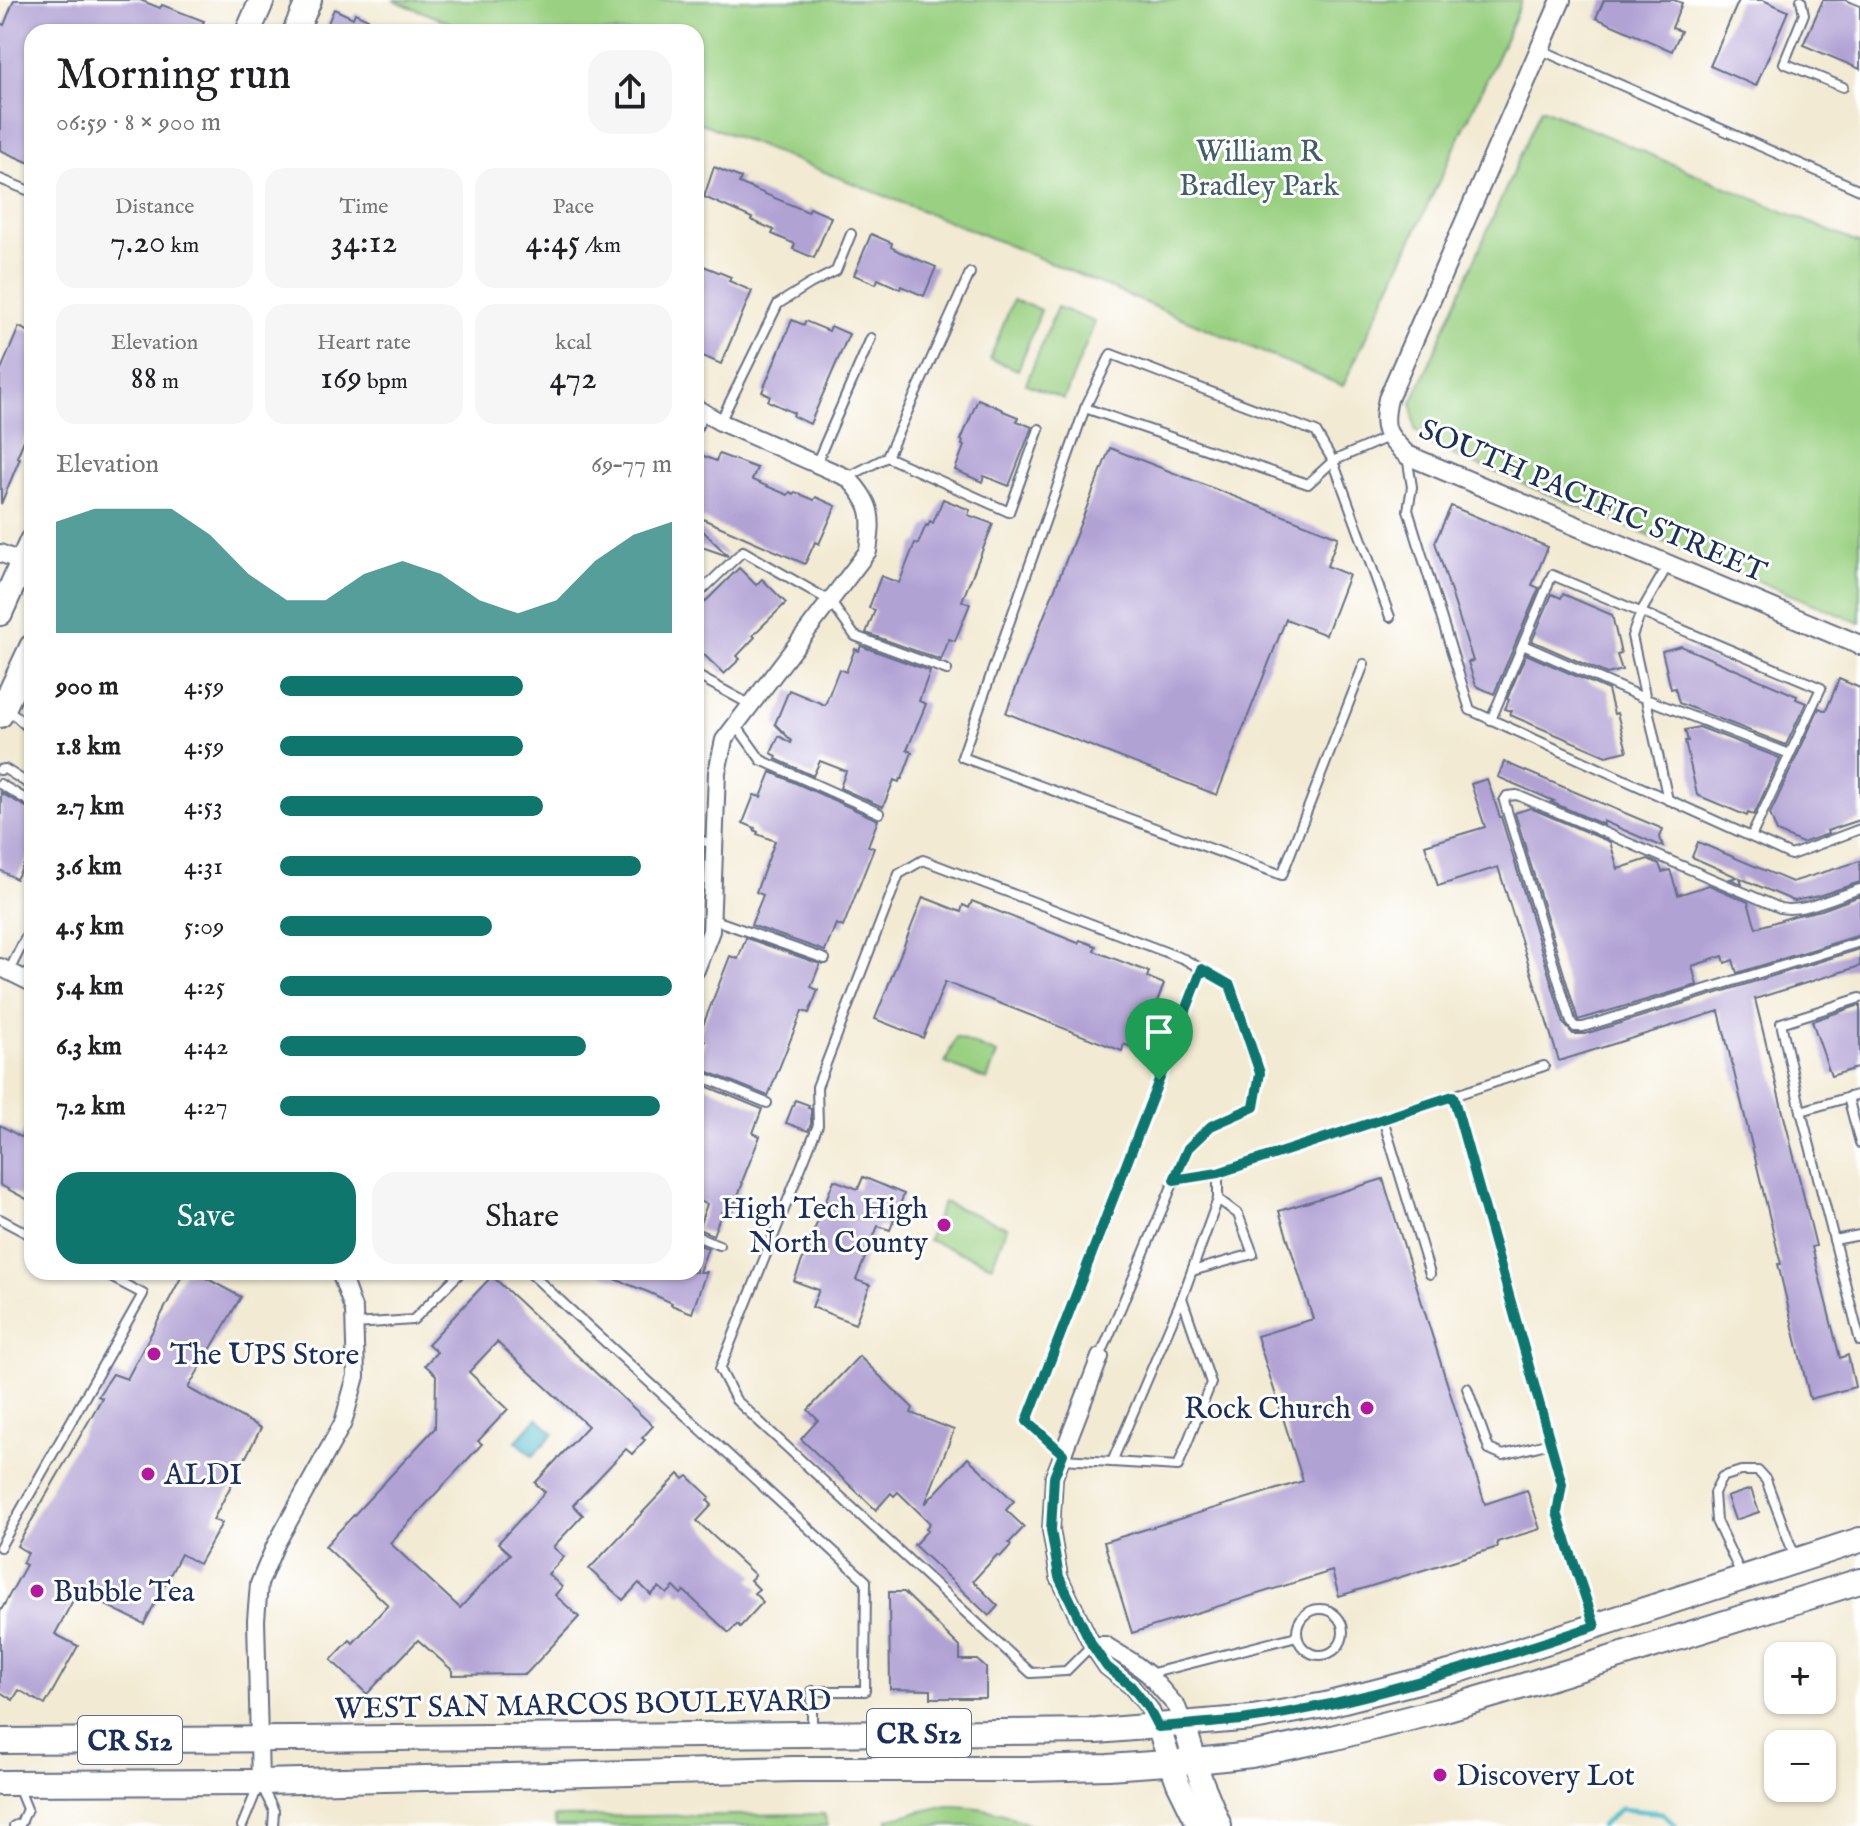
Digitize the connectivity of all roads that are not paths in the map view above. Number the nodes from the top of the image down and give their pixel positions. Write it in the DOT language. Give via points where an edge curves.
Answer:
graph roads {
  1 [pos="262,0"];
  2 [pos="309,0"];
  3 [pos="1561,0"];
  4 [pos="1801,0"];
  5 [pos="252,24"];
  6 [pos="298,24"];
  7 [pos="1539,49"];
  8 [pos="1843,87"];
  9 [pos="0,179"];
  10 [pos="24,189"];
  11 [pos="1860,190"];
  12 [pos="851,234"];
  13 [pos="970,273"];
  14 [pos="871,338"];
  15 [pos="1085,408"];
  16 [pos="704,412"];
  17 [pos="720,422"];
  18 [pos="1039,429"];
  19 [pos="1388,437"];
  20 [pos="1407,455"];
  21 [pos="887,457"];
  22 [pos="1333,461"];
  23 [pos="816,464"];
  24 [pos="848,478"];
  25 [pos="0,553"];
  26 [pos="24,556"];
  27 [pos="1668,565"];
  28 [pos="24,567"];
  29 [pos="704,588"];
  30 [pos="830,601"];
  31 [pos="1641,612"];
  32 [pos="0,613"];
  33 [pos="1390,617"];
  34 [pos="1523,645"];
  35 [pos="1860,645"];
  36 [pos="24,664"];
  37 [pos="1364,664"];
  38 [pos="947,670"];
  39 [pos="704,679"];
  40 [pos="1646,699"];
  41 [pos="751,705"];
  42 [pos="2,711"];
  43 [pos="1491,720"];
  44 [pos="736,725"];
  45 [pos="24,726"];
  46 [pos="1790,754"];
  47 [pos="0,770"];
  48 [pos="24,781"];
  49 [pos="0,784"];
  50 [pos="24,798"];
  51 [pos="1668,800"];
  52 [pos="879,813"];
  53 [pos="1860,829"];
  54 [pos="1751,837"];
  55 [pos="704,841"];
  56 [pos="714,844"];
  57 [pos="1860,889"];
  58 [pos="712,919"];
  59 [pos="24,938"];
  60 [pos="1860,942"];
  61 [pos="704,949"];
  62 [pos="825,959"];
  63 [pos="4,969"];
  64 [pos="1202,969"];
  65 [pos="24,979"];
  66 [pos="1860,998"];
  67 [pos="1544,1066"];
  68 [pos="704,1077"];
  69 [pos="1860,1094"];
  70 [pos="1453,1096"];
  71 [pos="1848,1097"];
  72 [pos="767,1103"];
  73 [pos="1801,1111"];
  74 [pos="1383,1119"];
  75 [pos="1860,1143"];
  76 [pos="1218,1173"];
  77 [pos="1174,1180"];
  78 [pos="1218,1199"];
  79 [pos="0,1219"];
  80 [pos="24,1232"];
  81 [pos="1860,1235"];
  82 [pos="704,1239"];
  83 [pos="1834,1240"];
  84 [pos="719,1245"];
  85 [pos="1192,1271"];
  86 [pos="1430,1274"];
  87 [pos="116,1280"];
  88 [pos="343,1280"];
  89 [pos="453,1280"];
  90 [pos="538,1280"];
  91 [pos="1182,1298"];
  92 [pos="356,1328"];
  93 [pos="1860,1341"];
  94 [pos="1100,1357"];
  95 [pos="1467,1388"];
  96 [pos="1550,1443"];
  97 [pos="1062,1457"];
  98 [pos="1112,1462"];
  99 [pos="1860,1540"];
  100 [pos="0,1547"];
  101 [pos="1796,1561"];
  102 [pos="1743,1578"];
  103 [pos="1860,1581"];
  104 [pos="1595,1626"];
  105 [pos="1297,1636"];
  106 [pos="1092,1645"];
  107 [pos="1148,1674"];
  108 [pos="1184,1725"];
  109 [pos="1158,1727"];
  110 [pos="812,1734"];
  111 [pos="259,1740"];
  112 [pos="0,1741"];
  113 [pos="1196,1761"];
  114 [pos="1171,1763"];
  115 [pos="260,1782"];
  116 [pos="8,1783"];
  117 [pos="14,1826"];
  118 [pos="242,1826"];
  119 [pos="273,1826"];
  120 [pos="1199,1826"];
  121 [pos="1220,1826"];
  1 -- 5 [label="main road"];
  2 -- 6 [label="main road"];
  3 -- 7 [label="street, SOUTH PACIFIC STREET"];
  4 -- 8 [label="lane" via="1804,14 1784,63"];
  7 -- 11 [label="lane"];
  7 -- 19 [label="street, SOUTH PACIFIC STREET" via="1388,399"];
  9 -- 10 [label="lane"];
  12 -- 17 [label="lane" via="836,271 778,304"];
  13 -- 21 [label="lane"];
  14 -- 23 [label="lane"];
  15 -- 22 [label="lane" via="1308,484"];
  15 -- 22 [label="lane" via="1111,354 1316,432"];
  15 -- 37 [label="lane" via="962,757 1282,875"];
  16 -- 17 [label="street"];
  17 -- 23 [label="street"];
  18 -- 21 [label="lane" via="1009,512"];
  19 -- 20 [label="street, SOUTH PACIFIC STREET"];
  19 -- 22 [label="lane"];
  20 -- 27 [label="street, SOUTH PACIFIC STREET"];
  20 -- 43 [label="lane" via="1412,487 1408,510 1470,710"];
  21 -- 24 [label="lane"];
  22 -- 33 [label="lane"];
  23 -- 24 [label="street"];
  24 -- 30 [label="street" via="861,491 872,520 868,551"];
  25 -- 26 [label="street"];
  27 -- 31 [label="lane"];
  27 -- 35 [label="street, SOUTH PACIFIC STREET"];
  28 -- 32 [label="main road"];
  29 -- 30 [label="lane" via="743,551"];
  30 -- 38 [label="lane" via="855,636"];
  30 -- 41 [label="street"];
  31 -- 34 [label="lane" via="1552,575"];
  31 -- 40 [label="lane" via="1632,636"];
  31 -- 46 [label="lane" via="1821,688"];
  34 -- 40 [label="lane"];
  34 -- 43 [label="lane"];
  36 -- 42 [label="main road"];
  39 -- 41 [label="lane"];
  40 -- 46 [label="lane"];
  40 -- 51 [label="lane"];
  41 -- 44 [label="street"];
  42 -- 45 [label="lane"];
  43 -- 51 [label="lane"];
  44 -- 52 [label="lane" via="761,760"];
  44 -- 56 [label="street" via="724,740 717,772"];
  46 -- 54 [label="lane"];
  47 -- 48 [label="lane"];
  49 -- 50 [label="lane"];
  51 -- 54 [label="lane"];
  53 -- 54 [label="lane" via="1791,855"];
  55 -- 56 [label="lane"];
  56 -- 58 [label="street"];
  57 -- 60 [label="lane" via="1801,908 1780,908 1517,795 1504,801 1575,1027"];
  58 -- 61 [label="street"];
  58 -- 62 [label="lane"];
  59 -- 63 [label="lane"];
  63 -- 65 [label="street"];
  64 -- 77 [label="lane" via="1230,985 1260,1073 1254,1107 1211,1126 1188,1148"];
  64 -- 97 [label="lane" via="1027,1421"];
  64 -- 106 [label="lane" via="923,860 899,874 817,1087 818,1125 720,1369 736,1400 1031,1673 1066,1671"];
  66 -- 73 [label="lane" via="1781,1023"];
  67 -- 70 [label="lane"];
  68 -- 72 [label="lane"];
  69 -- 71 [label="lane"];
  70 -- 74 [label="lane"];
  70 -- 96 [label="lane"];
  71 -- 73 [label="lane"];
  71 -- 75 [label="lane"];
  73 -- 83 [label="lane"];
  74 -- 76 [label="lane"];
  74 -- 86 [label="lane"];
  76 -- 77 [label="lane"];
  76 -- 78 [label="lane"];
  77 -- 94 [label="lane"];
  78 -- 85 [label="lane"];
  78 -- 85 [label="lane" via="1238,1214 1253,1254"];
  79 -- 80 [label="lane"];
  81 -- 83 [label="lane"];
  82 -- 84 [label="lane"];
  83 -- 93 [label="lane"];
  85 -- 91 [label="lane"];
  87 -- 100 [label="lane" via="143,1294"];
  88 -- 92 [label="street"];
  89 -- 92 [label="lane" via="413,1320"];
  90 -- 110 [label="lane" via="866,1581 865,1691 812,1691"];
  91 -- 98 [label="lane"];
  91 -- 98 [label="lane" via="1211,1383 1178,1466"];
  92 -- 111 [label="street" via="356,1376 343,1423 259,1584"];
  94 -- 97 [label="street"];
  95 -- 96 [label="lane" via="1489,1449 1503,1455"];
  96 -- 104 [label="lane" via="1562,1484 1557,1513"];
  97 -- 98 [label="lane"];
  97 -- 106 [label="street" via="1054,1477 1051,1530 1059,1577"];
  99 -- 101 [label="main road, WEST SAN MARCOS BOULEVARD / CR S12"];
  101 -- 102 [label="main road, WEST SAN MARCOS BOULEVARD / CR S12"];
  101 -- 102 [label="lane" via="1766,1480 1758,1471 1722,1477 1714,1493 1716,1521"];
  102 -- 104 [label="main road, WEST SAN MARCOS BOULEVARD / CR S12"];
  103 -- 113 [label="main road, CR S12" via="1438,1711 1319,1741"];
  104 -- 108 [label="main road, WEST SAN MARCOS BOULEVARD / CR S12" via="1453,1672 1325,1705"];
  105 -- 105 [label="lane" via="1305,1651 1321,1656 1337,1649 1343,1627 1329,1611 1313,1610 1300,1620"];
  105 -- 107 [label="lane"];
  106 -- 107 [label="street" via="1105,1645"];
  106 -- 109 [label="street" via="1107,1667 1131,1686"];
  107 -- 108 [label="street" via="1177,1707"];
  108 -- 109 [label="main road, WEST SAN MARCOS BOULEVARD / CR S12"];
  108 -- 113 [label="main road"];
  109 -- 110 [label="main road, WEST SAN MARCOS BOULEVARD / CR S12"];
  109 -- 114 [label="main road"];
  110 -- 111 [label="main road, WEST SAN MARCOS BOULEVARD / CR S12"];
  111 -- 112 [label="main road, WEST SAN MARCOS BOULEVARD / CR S12"];
  111 -- 115 [label="street"];
  113 -- 114 [label="main road, CR S12"];
  113 -- 121 [label="main road"];
  114 -- 115 [label="main road, CR S12"];
  114 -- 120 [label="main road"];
  115 -- 116 [label="main road, CR S12"];
  115 -- 118 [label="lane"];
  115 -- 119 [label="lane" via="274,1811"];
  116 -- 117 [label="lane" via="27,1809"];
}
